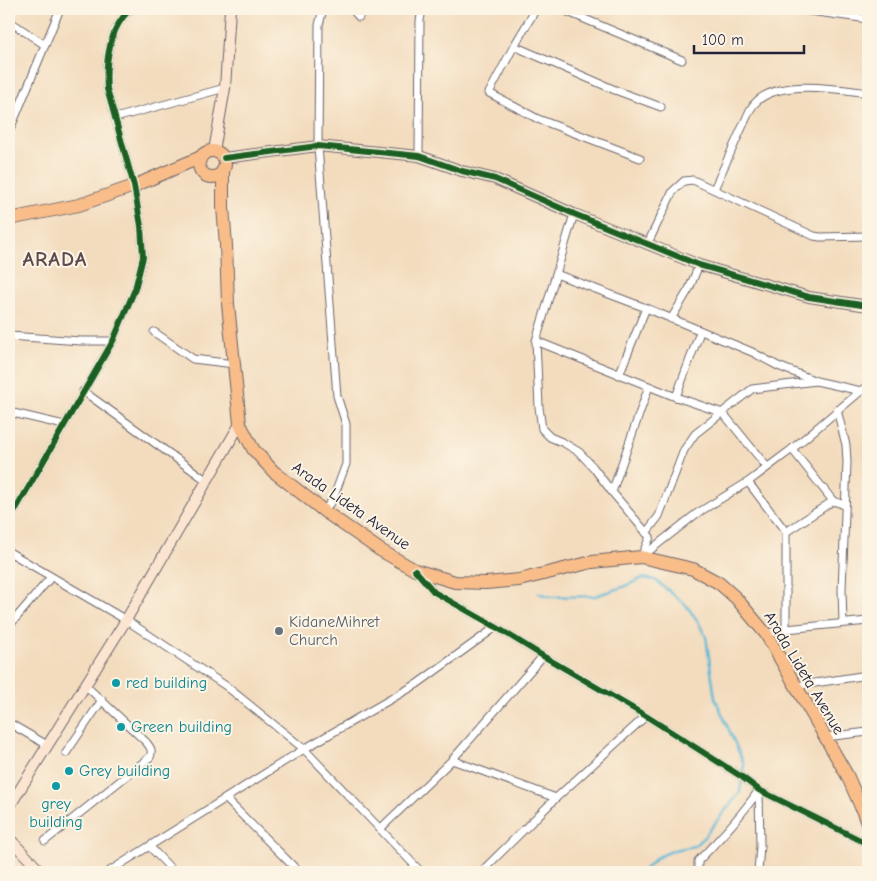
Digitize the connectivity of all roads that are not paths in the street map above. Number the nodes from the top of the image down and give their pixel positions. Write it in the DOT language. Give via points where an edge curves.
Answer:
graph roads {
  1 [pos="60,9"];
  2 [pos="118,9"];
  3 [pos="230,9"];
  4 [pos="323,9"];
  5 [pos="352,9"];
  6 [pos="422,9"];
  7 [pos="536,9"];
  8 [pos="561,9"];
  9 [pos="795,9"];
  10 [pos="129,10"];
  11 [pos="359,17"];
  12 [pos="868,19"];
  13 [pos="9,21"];
  14 [pos="45,45"];
  15 [pos="514,46"];
  16 [pos="682,60"];
  17 [pos="225,88"];
  18 [pos="868,93"];
  19 [pos="661,108"];
  20 [pos="114,118"];
  21 [pos="9,132"];
  22 [pos="318,146"];
  23 [pos="419,156"];
  24 [pos="201,157"];
  25 [pos="640,158"];
  26 [pos="220,160"];
  27 [pos="172,171"];
  28 [pos="205,175"];
  29 [pos="134,186"];
  30 [pos="714,189"];
  31 [pos="223,207"];
  32 [pos="574,214"];
  33 [pos="9,219"];
  34 [pos="868,236"];
  35 [pos="647,245"];
  36 [pos="699,265"];
  37 [pos="556,274"];
  38 [pos="868,306"];
  39 [pos="646,308"];
  40 [pos="671,319"];
  41 [pos="154,332"];
  42 [pos="700,332"];
  43 [pos="9,336"];
  44 [pos="113,341"];
  45 [pos="536,341"];
  46 [pos="234,364"];
  47 [pos="619,375"];
  48 [pos="816,381"];
  49 [pos="868,385"];
  50 [pos="649,386"];
  51 [pos="861,390"];
  52 [pos="83,391"];
  53 [pos="676,397"];
  54 [pos="837,410"];
  55 [pos="9,412"];
  56 [pos="723,413"];
  57 [pos="240,424"];
  58 [pos="64,425"];
  59 [pos="792,448"];
  60 [pos="767,467"];
  61 [pos="206,480"];
  62 [pos="748,482"];
  63 [pos="612,492"];
  64 [pos="834,501"];
  65 [pos="845,505"];
  66 [pos="324,511"];
  67 [pos="9,521"];
  68 [pos="786,532"];
  69 [pos="646,533"];
  70 [pos="9,552"];
  71 [pos="641,557"];
  72 [pos="415,570"];
  73 [pos="51,577"];
  74 [pos="126,620"];
  75 [pos="868,621"];
  76 [pos="843,623"];
  77 [pos="9,626"];
  78 [pos="496,627"];
  79 [pos="786,629"];
  80 [pos="766,634"];
  81 [pos="543,656"];
  82 [pos="868,675"];
  83 [pos="85,685"];
  84 [pos="795,686"];
  85 [pos="102,700"];
  86 [pos="646,716"];
  87 [pos="9,723"];
  88 [pos="868,732"];
  89 [pos="824,737"];
  90 [pos="47,745"];
  91 [pos="304,749"];
  92 [pos="66,753"];
  93 [pos="452,760"];
  94 [pos="759,790"];
  95 [pos="226,798"];
  96 [pos="556,798"];
  97 [pos="9,807"];
  98 [pos="868,826"];
  99 [pos="380,829"];
  100 [pos="9,838"];
  101 [pos="45,841"];
  102 [pos="868,844"];
  103 [pos="150,847"];
  104 [pos="41,872"];
  105 [pos="108,872"];
  106 [pos="174,872"];
  107 [pos="299,872"];
  108 [pos="421,872"];
  109 [pos="481,872"];
  110 [pos="698,872"];
  111 [pos="758,872"];
  1 -- 14 [label="street"];
  2 -- 10 [label="street"];
  3 -- 17 [label="street"];
  4 -- 22 [label="street" via="319,25"];
  5 -- 11 [label="street"];
  6 -- 23 [label="street"];
  7 -- 15 [label="street"];
  8 -- 16 [label="street"];
  9 -- 12 [label="street"];
  10 -- 20 [label="street" via="116,29 109,53 107,89"];
  13 -- 14 [label="street"];
  14 -- 21 [label="street"];
  15 -- 19 [label="street"];
  15 -- 25 [label="street" via="489,93 538,119"];
  17 -- 20 [label="street"];
  17 -- 26 [label="street"];
  18 -- 30 [label="street" via="792,88 757,100"];
  20 -- 29 [label="street"];
  22 -- 23 [label="street"];
  22 -- 26 [label="street"];
  22 -- 66 [label="street" via="337,396 346,424 346,464 333,499"];
  23 -- 32 [label="street" via="495,179"];
  24 -- 26 [label="highway" via="209,151"];
  24 -- 27 [label="highway"];
  24 -- 28 [label="highway, Arada Lideta Avenue" via="199,167"];
  26 -- 28 [label="highway" via="220,174 214,177"];
  26 -- 31 [label="highway, Arada Lideta Avenue"];
  27 -- 28 [label="highway"];
  27 -- 29 [label="highway"];
  28 -- 31 [label="highway, Arada Lideta Avenue"];
  29 -- 33 [label="highway" via="79,205"];
  29 -- 44 [label="street" via="143,257 135,289"];
  30 -- 34 [label="street" via="820,238"];
  30 -- 35 [label="street" via="693,180 684,181 673,191"];
  31 -- 46 [label="highway, Arada Lideta Avenue"];
  32 -- 35 [label="street"];
  32 -- 37 [label="street"];
  35 -- 36 [label="street"];
  36 -- 38 [label="street" via="808,297"];
  36 -- 40 [label="street"];
  37 -- 39 [label="street"];
  37 -- 45 [label="street"];
  39 -- 40 [label="street"];
  39 -- 47 [label="street"];
  40 -- 42 [label="street"];
  41 -- 46 [label="street" via="193,359"];
  42 -- 48 [label="street"];
  42 -- 53 [label="street"];
  43 -- 44 [label="street"];
  44 -- 52 [label="street"];
  45 -- 47 [label="street"];
  45 -- 63 [label="street" via="542,429 550,438 580,452"];
  46 -- 57 [label="highway, Arada Lideta Avenue"];
  47 -- 50 [label="street"];
  48 -- 51 [label="street"];
  48 -- 56 [label="street" via="752,389"];
  49 -- 51 [label="street"];
  50 -- 53 [label="street"];
  50 -- 63 [label="street"];
  51 -- 54 [label="street"];
  52 -- 58 [label="street"];
  52 -- 61 [label="street"];
  53 -- 56 [label="street"];
  54 -- 59 [label="street"];
  54 -- 65 [label="street" via="846,445"];
  55 -- 58 [label="street"];
  56 -- 60 [label="street"];
  56 -- 69 [label="street" via="689,440 660,516"];
  57 -- 61 [label="street"];
  57 -- 66 [label="highway, Arada Lideta Avenue" via="253,449 273,471"];
  58 -- 67 [label="street"];
  59 -- 60 [label="street"];
  59 -- 64 [label="street"];
  60 -- 62 [label="street"];
  61 -- 74 [label="street"];
  62 -- 68 [label="street"];
  62 -- 71 [label="street" via="696,514"];
  63 -- 69 [label="street"];
  64 -- 65 [label="street"];
  64 -- 68 [label="street"];
  65 -- 76 [label="street"];
  66 -- 72 [label="highway, Arada Lideta Avenue"];
  68 -- 79 [label="street"];
  69 -- 71 [label="street" via="650,537"];
  70 -- 73 [label="street"];
  71 -- 72 [label="highway, Arada Lideta Avenue" via="592,562 519,580 486,583 455,582"];
  71 -- 80 [label="highway, Arada Lideta Avenue" via="693,569 719,583"];
  72 -- 78 [label="street" via="434,592"];
  73 -- 74 [label="street"];
  73 -- 77 [label="street"];
  74 -- 83 [label="street"];
  74 -- 91 [label="street" via="226,686"];
  75 -- 76 [label="street"];
  76 -- 79 [label="street"];
  78 -- 81 [label="street"];
  78 -- 91 [label="street" via="416,684"];
  79 -- 80 [label="street"];
  80 -- 84 [label="highway, Arada Lideta Avenue"];
  81 -- 86 [label="street"];
  81 -- 93 [label="street"];
  82 -- 84 [label="street"];
  83 -- 85 [label="street"];
  83 -- 90 [label="street"];
  84 -- 89 [label="highway, Arada Lideta Avenue"];
  85 -- 92 [label="street"];
  85 -- 101 [label="street" via="146,742 151,749 150,756"];
  86 -- 94 [label="street"];
  86 -- 96 [label="street"];
  87 -- 90 [label="street"];
  88 -- 89 [label="street"];
  89 -- 98 [label="highway, Arada Lideta Avenue" via="847,775"];
  90 -- 97 [label="street"];
  91 -- 95 [label="street"];
  91 -- 99 [label="street"];
  93 -- 96 [label="street"];
  93 -- 99 [label="street"];
  94 -- 102 [label="street"];
  94 -- 110 [label="street" via="717,843 698,861"];
  94 -- 111 [label="street"];
  95 -- 103 [label="street"];
  95 -- 107 [label="street"];
  96 -- 109 [label="street"];
  99 -- 108 [label="street"];
  100 -- 104 [label="street"];
  103 -- 105 [label="street"];
  103 -- 106 [label="street"];
}
